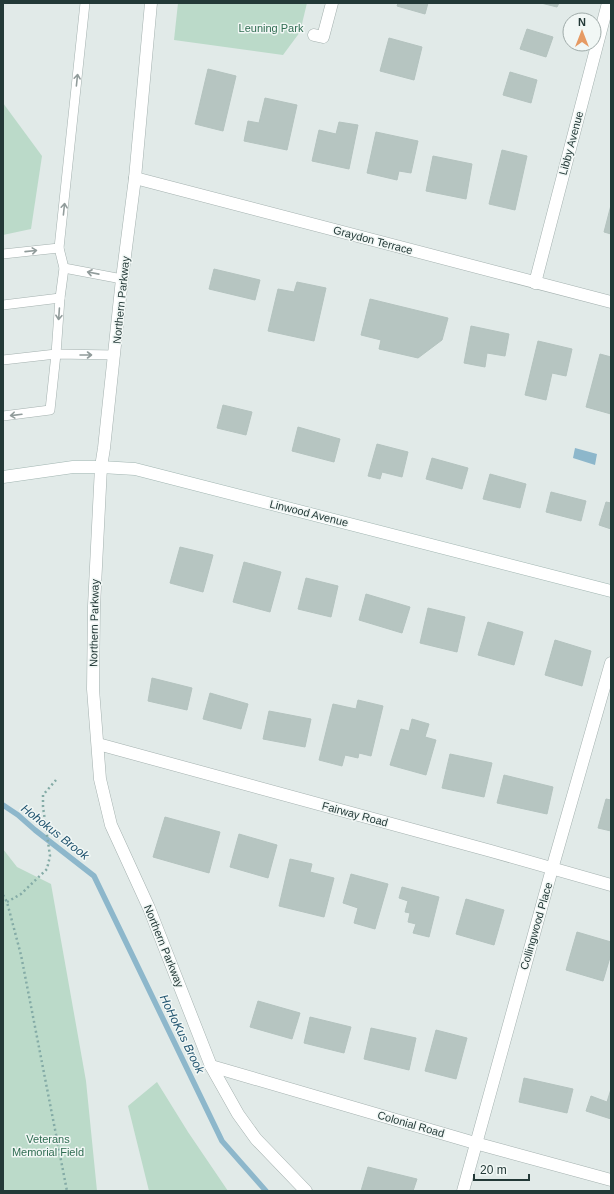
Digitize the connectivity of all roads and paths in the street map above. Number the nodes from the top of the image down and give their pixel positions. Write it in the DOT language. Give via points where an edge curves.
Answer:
graph roads {
  1 [pos="85,3"];
  2 [pos="152,3"];
  3 [pos="332,3"];
  4 [pos="608,3"];
  5 [pos="314,35"];
  6 [pos="135,178"];
  7 [pos="60,248"];
  8 [pos="3,254"];
  9 [pos="64,268"];
  10 [pos="122,279"];
  11 [pos="535,282"];
  12 [pos="60,298"];
  13 [pos="611,302"];
  14 [pos="3,305"];
  15 [pos="56,354"];
  16 [pos="115,355"];
  17 [pos="3,360"];
  18 [pos="3,416"];
  19 [pos="101,467"];
  20 [pos="3,477"];
  21 [pos="611,591"];
  22 [pos="611,662"];
  23 [pos="98,744"];
  24 [pos="56,780"];
  25 [pos="552,869"];
  26 [pos="611,885"];
  27 [pos="3,895"];
  28 [pos="7,902"];
  29 [pos="211,1066"];
  30 [pos="476,1143"];
  31 [pos="611,1180"];
  32 [pos="67,1191"];
  33 [pos="306,1191"];
  34 [pos="463,1191"];
  7 -- 1 [label="lane, one-way"];
  2 -- 6 [label="street, Northern Parkway"];
  3 -- 5 [label="street" via="323,37"];
  4 -- 11 [label="street, Libby Avenue"];
  6 -- 10 [label="street, Northern Parkway"];
  6 -- 11 [label="street, Graydon Terrace"];
  8 -- 7 [label="lane, one-way"];
  7 -- 9 [label="lane"];
  10 -- 9 [label="lane, one-way"];
  9 -- 12 [label="lane"];
  10 -- 16 [label="street, Northern Parkway"];
  11 -- 13 [label="street, Graydon Terrace"];
  12 -- 14 [label="lane"];
  12 -- 15 [label="lane, one-way"];
  15 -- 16 [label="lane, one-way"];
  15 -- 17 [label="lane"];
  15 -- 18 [label="lane, one-way" via="50,410"];
  16 -- 19 [label="street, Northern Parkway"];
  19 -- 20 [label="street, Linwood Avenue" via="73,467"];
  19 -- 21 [label="street, Linwood Avenue" via="135,469 185,481"];
  19 -- 23 [label="street, Northern Parkway" via="93,689"];
  22 -- 25 [label="street, Collingwood Place"];
  23 -- 25 [label="street, Fairway Road"];
  23 -- 29 [label="street, Northern Parkway" via="100,779 111,825 149,908"];
  24 -- 28 [label="path" via="43,795 50,856 47,869 20,894"];
  25 -- 26 [label="street, Fairway Road"];
  25 -- 30 [label="street, Collingwood Place"];
  27 -- 28 [label="path"];
  28 -- 32 [label="path" via="21,955"];
  29 -- 30 [label="street, Colonial Road"];
  29 -- 33 [label="street, Northern Parkway" via="238,1114 256,1139"];
  30 -- 31 [label="street, Colonial Road"];
  30 -- 34 [label="street, Collingwood Place"];
}
